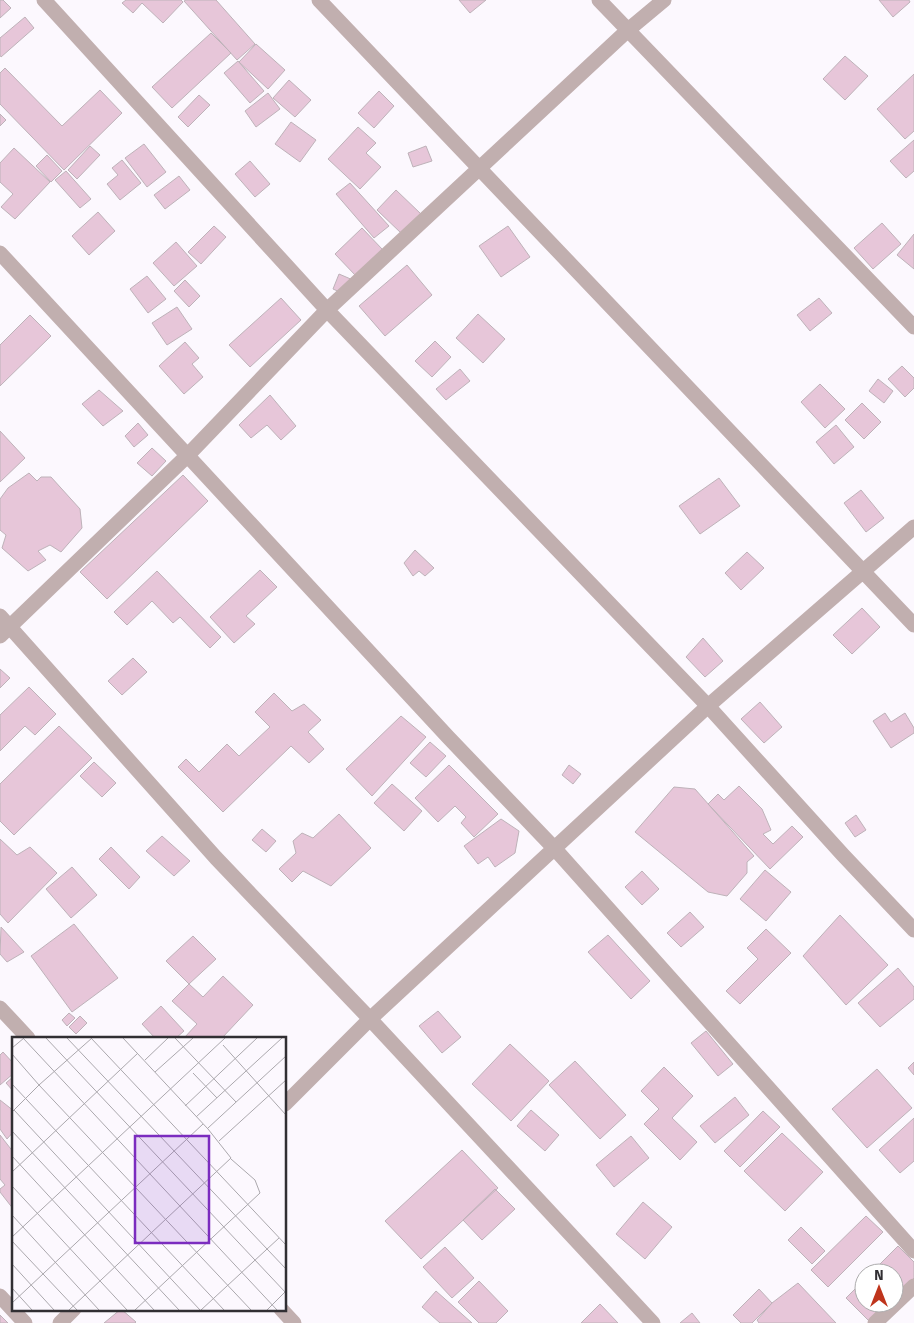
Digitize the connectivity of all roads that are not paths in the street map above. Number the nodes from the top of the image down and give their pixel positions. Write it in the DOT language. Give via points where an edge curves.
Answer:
graph roads {
  1 [pos="44,0"];
  2 [pos="319,0"];
  3 [pos="599,0"];
  4 [pos="664,0"];
  5 [pos="628,30"];
  6 [pos="480,168"];
  7 [pos="0,253"];
  8 [pos="327,310"];
  9 [pos="914,327"];
  10 [pos="187,456"];
  11 [pos="914,527"];
  12 [pos="864,570"];
  13 [pos="0,616"];
  14 [pos="914,625"];
  15 [pos="6,632"];
  16 [pos="708,706"];
  17 [pos="555,849"];
  18 [pos="914,930"];
  19 [pos="0,1008"];
  20 [pos="370,1019"];
  21 [pos="27,1037"];
  22 [pos="286,1103"];
  23 [pos="914,1251"];
  24 [pos="914,1286"];
  25 [pos="0,1296"];
  26 [pos="12,1309"];
  27 [pos="13,1310"];
  28 [pos="73,1310"];
  29 [pos="282,1310"];
  30 [pos="25,1323"];
  31 [pos="60,1323"];
  32 [pos="294,1323"];
  33 [pos="653,1323"];
  34 [pos="876,1323"];
  1 -- 8 [label="street"];
  2 -- 6 [label="street"];
  3 -- 5 [label="street"];
  4 -- 5 [label="street"];
  5 -- 6 [label="street"];
  5 -- 9 [label="street"];
  6 -- 8 [label="street"];
  6 -- 12 [label="street"];
  7 -- 10 [label="street"];
  8 -- 10 [label="street"];
  8 -- 16 [label="street"];
  10 -- 15 [label="street"];
  10 -- 17 [label="street"];
  11 -- 12 [label="street"];
  12 -- 14 [label="street"];
  12 -- 16 [label="street"];
  13 -- 15 [label="street"];
  15 -- 20 [label="street"];
  16 -- 17 [label="street"];
  16 -- 18 [label="street"];
  17 -- 20 [label="street"];
  17 -- 23 [label="street"];
  19 -- 21 [label="street"];
  20 -- 22 [label="street"];
  20 -- 33 [label="street"];
  24 -- 34 [label="street"];
  25 -- 26 [label="street"];
  27 -- 30 [label="street"];
  28 -- 31 [label="street"];
  29 -- 32 [label="street"];
}
